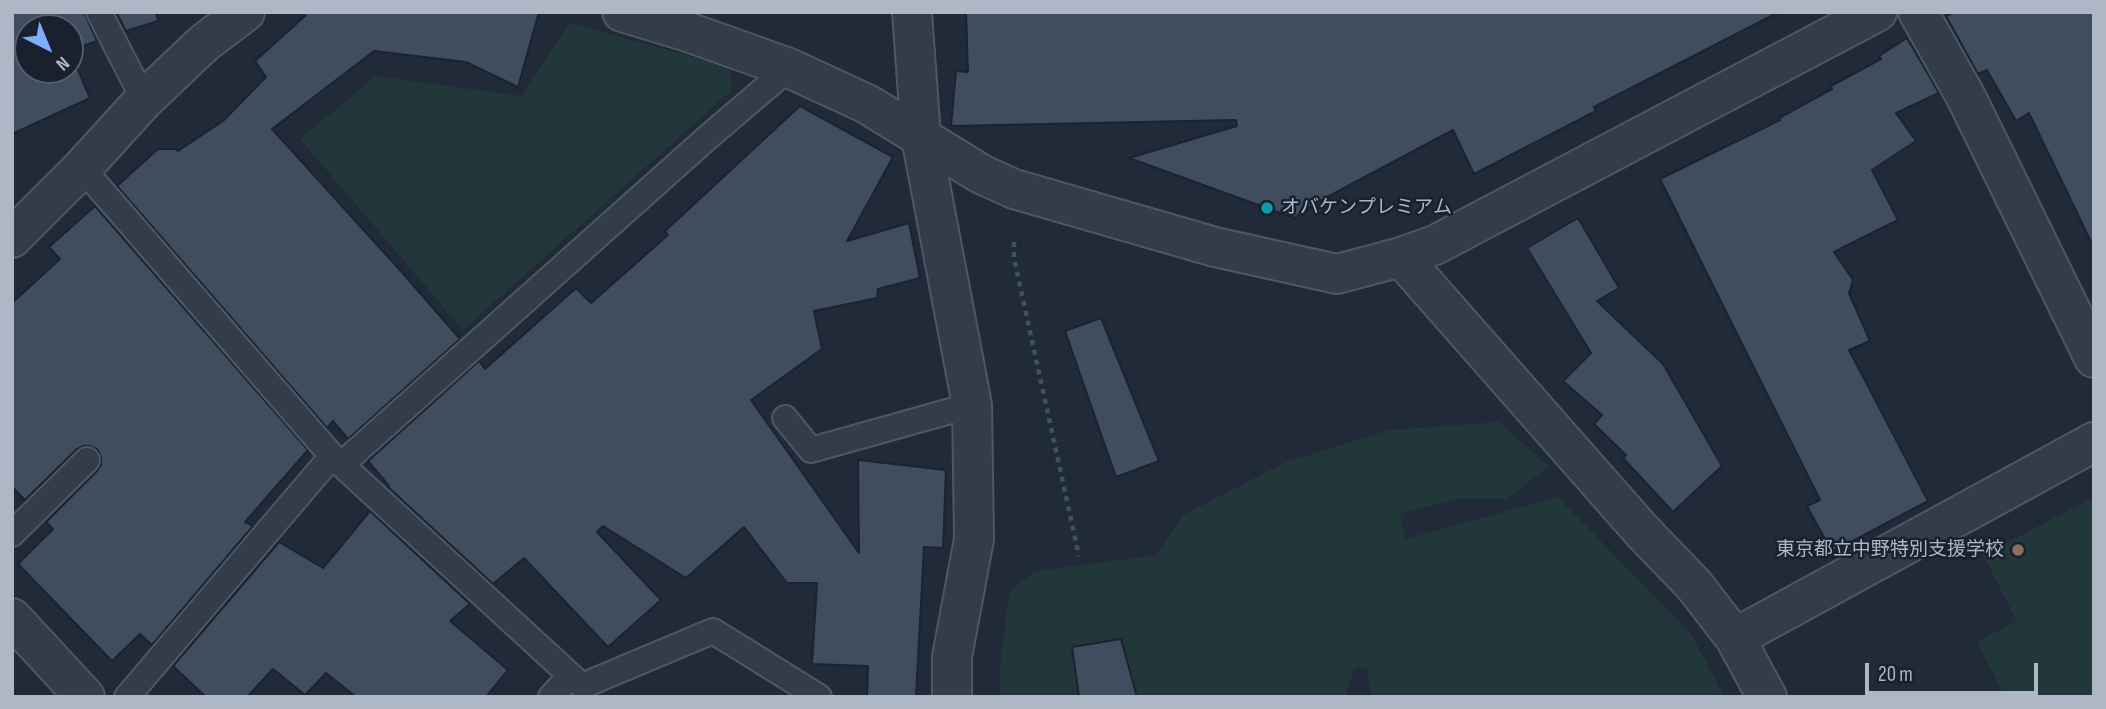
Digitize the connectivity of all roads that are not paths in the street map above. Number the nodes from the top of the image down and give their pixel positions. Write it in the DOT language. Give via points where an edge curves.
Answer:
graph roads {
  1 [pos="99,12"];
  2 [pos="245,12"];
  3 [pos="622,12"];
  4 [pos="912,12"];
  5 [pos="1877,12"];
  6 [pos="1918,12"];
  7 [pos="789,68"];
  8 [pos="144,100"];
  9 [pos="921,137"];
  10 [pos="82,167"];
  11 [pos="12,238"];
  12 [pos="1401,257"];
  13 [pos="2094,358"];
  14 [pos="972,405"];
  15 [pos="785,418"];
  16 [pos="2094,442"];
  17 [pos="87,460"];
  18 [pos="337,460"];
  19 [pos="12,534"];
  20 [pos="12,618"];
  21 [pos="1735,638"];
  22 [pos="570,676"];
  23 [pos="85,697"];
  24 [pos="127,697"];
  25 [pos="551,697"];
  26 [pos="819,697"];
  27 [pos="951,697"];
  28 [pos="1767,697"];
  1 -- 8 [label="lane"];
  2 -- 8 [label="street" via="204,43"];
  3 -- 7 [label="street"];
  4 -- 9 [label="street"];
  5 -- 12 [label="street" via="1435,245"];
  6 -- 13 [label="street" via="1966,97"];
  7 -- 9 [label="street" via="867,104"];
  7 -- 18 [label="lane"];
  8 -- 10 [label="street"];
  9 -- 12 [label="street" via="1014,189 1215,247 1337,274"];
  9 -- 14 [label="street"];
  10 -- 11 [label="street"];
  10 -- 18 [label="lane"];
  12 -- 21 [label="street" via="1694,585"];
  14 -- 15 [label="lane" via="811,450"];
  14 -- 27 [label="street" via="974,539 952,657"];
  16 -- 21 [label="street"];
  17 -- 19 [label="lane"];
  18 -- 22 [label="lane"];
  18 -- 24 [label="lane"];
  20 -- 23 [label="street"];
  21 -- 28 [label="street"];
  22 -- 25 [label="lane"];
  22 -- 26 [label="lane" via="582,686 713,631"];
}
